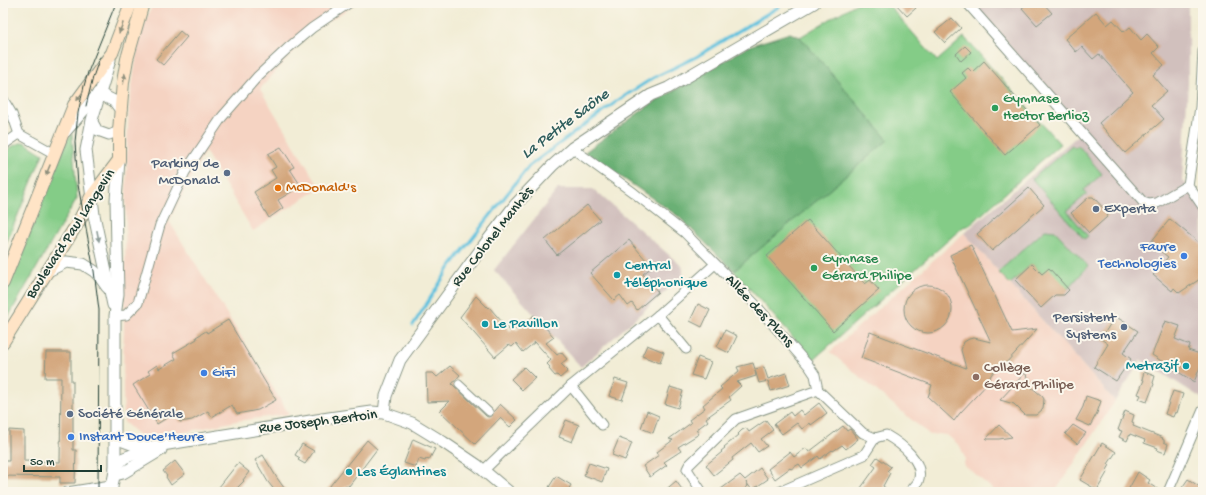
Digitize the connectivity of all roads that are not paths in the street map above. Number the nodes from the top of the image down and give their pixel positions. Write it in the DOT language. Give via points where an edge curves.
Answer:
graph roads {
  1 [pos="131,3"];
  2 [pos="143,3"];
  3 [pos="349,3"];
  4 [pos="814,3"];
  5 [pos="967,3"];
  6 [pos="1203,52"];
  7 [pos="112,53"];
  8 [pos="98,93"];
  9 [pos="3,99"];
  10 [pos="121,110"];
  11 [pos="92,120"];
  12 [pos="119,131"];
  13 [pos="19,134"];
  14 [pos="63,134"];
  15 [pos="3,148"];
  16 [pos="572,148"];
  17 [pos="55,154"];
  18 [pos="119,160"];
  19 [pos="1188,185"];
  20 [pos="91,197"];
  21 [pos="1203,208"];
  22 [pos="715,264"];
  23 [pos="46,272"];
  24 [pos="3,283"];
  25 [pos="111,293"];
  26 [pos="658,315"];
  27 [pos="115,316"];
  28 [pos="3,342"];
  29 [pos="686,349"];
  30 [pos="459,384"];
  31 [pos="571,386"];
  32 [pos="818,390"];
  33 [pos="1203,410"];
  34 [pos="489,412"];
  35 [pos="384,413"];
  36 [pos="602,425"];
  37 [pos="115,437"];
  38 [pos="875,438"];
  39 [pos="176,442"];
  40 [pos="156,446"];
  41 [pos="483,471"];
  42 [pos="113,480"];
  43 [pos="67,492"];
  44 [pos="508,492"];
  45 [pos="702,492"];
  46 [pos="779,492"];
  47 [pos="910,492"];
  48 [pos="1168,492"];
  1 -- 7 [label="main road, Boulevard Paul Langevin, one-way"];
  10 -- 2 [label="main road, Boulevard Paul Langevin, one-way" via="127,59"];
  3 -- 27 [label="street" via="288,48 258,76 222,117 185,172 160,225 138,303 126,315"];
  4 -- 16 [label="street, Rue Colonel Manhès" via="668,88 651,95"];
  5 -- 19 [label="street" via="1143,202 1157,203"];
  6 -- 19 [label="street" via="1200,107"];
  7 -- 8 [label="street"];
  7 -- 14 [label="main road, Boulevard Paul Langevin, one-way" via="74,105"];
  8 -- 10 [label="street" via="114,101"];
  8 -- 11 [label="street"];
  8 -- 14 [label="street, Boulevard Paul Langevin"];
  9 -- 13 [label="street"];
  10 -- 12 [label="main road, Boulevard Paul Langevin"];
  11 -- 12 [label="street" via="98,131 109,135"];
  11 -- 20 [label="street" via="86,150"];
  12 -- 18 [label="main road, Boulevard Paul Langevin"];
  13 -- 15 [label="street"];
  13 -- 17 [label="street"];
  14 -- 17 [label="main road, Boulevard Paul Langevin"];
  16 -- 22 [label="street, Allée des Plans" via="685,233"];
  16 -- 35 [label="street, Rue Colonel Manhès" via="515,205 400,360 386,396"];
  17 -- 24 [label="main road, Boulevard Paul Langevin, one-way"];
  18 -- 20 [label="main road, Boulevard Paul Langevin"];
  18 -- 27 [label="street" via="116,200 118,294"];
  19 -- 21 [label="street"];
  20 -- 23 [label="main road, Boulevard Paul Langevin" via="80,221"];
  20 -- 25 [label="street, one-way"];
  22 -- 26 [label="street"];
  22 -- 32 [label="street, Allée des Plans" via="809,366 816,375"];
  23 -- 25 [label="street" via="66,262 83,264 100,277"];
  23 -- 28 [label="main road, Boulevard Paul Langevin"];
  25 -- 27 [label="street"];
  26 -- 29 [label="street"];
  26 -- 31 [label="street"];
  27 -- 37 [label="street"];
  30 -- 34 [label="street"];
  31 -- 36 [label="street"];
  31 -- 41 [label="street"];
  32 -- 38 [label="street" via="863,432"];
  32 -- 45 [label="street" via="736,419 689,464 687,470"];
  33 -- 48 [label="street"];
  35 -- 39 [label="street, Rue Joseph Bertoin" via="372,412"];
  35 -- 41 [label="street, Rue Joseph Bertoin" via="430,433"];
  37 -- 40 [label="street, Rue Joseph Bertoin" via="126,444"];
  37 -- 42 [label="street"];
  38 -- 46 [label="street" via="864,455"];
  38 -- 47 [label="street" via="886,435 911,454 920,471 918,482"];
  39 -- 40 [label="street, Rue Joseph Bertoin"];
  39 -- 42 [label="street, Rue Joseph Bertoin"];
  40 -- 42 [label="street, Rue Joseph Bertoin" via="124,458"];
  41 -- 44 [label="street, Rue Joseph Bertoin"];
  42 -- 43 [label="street"];
}
